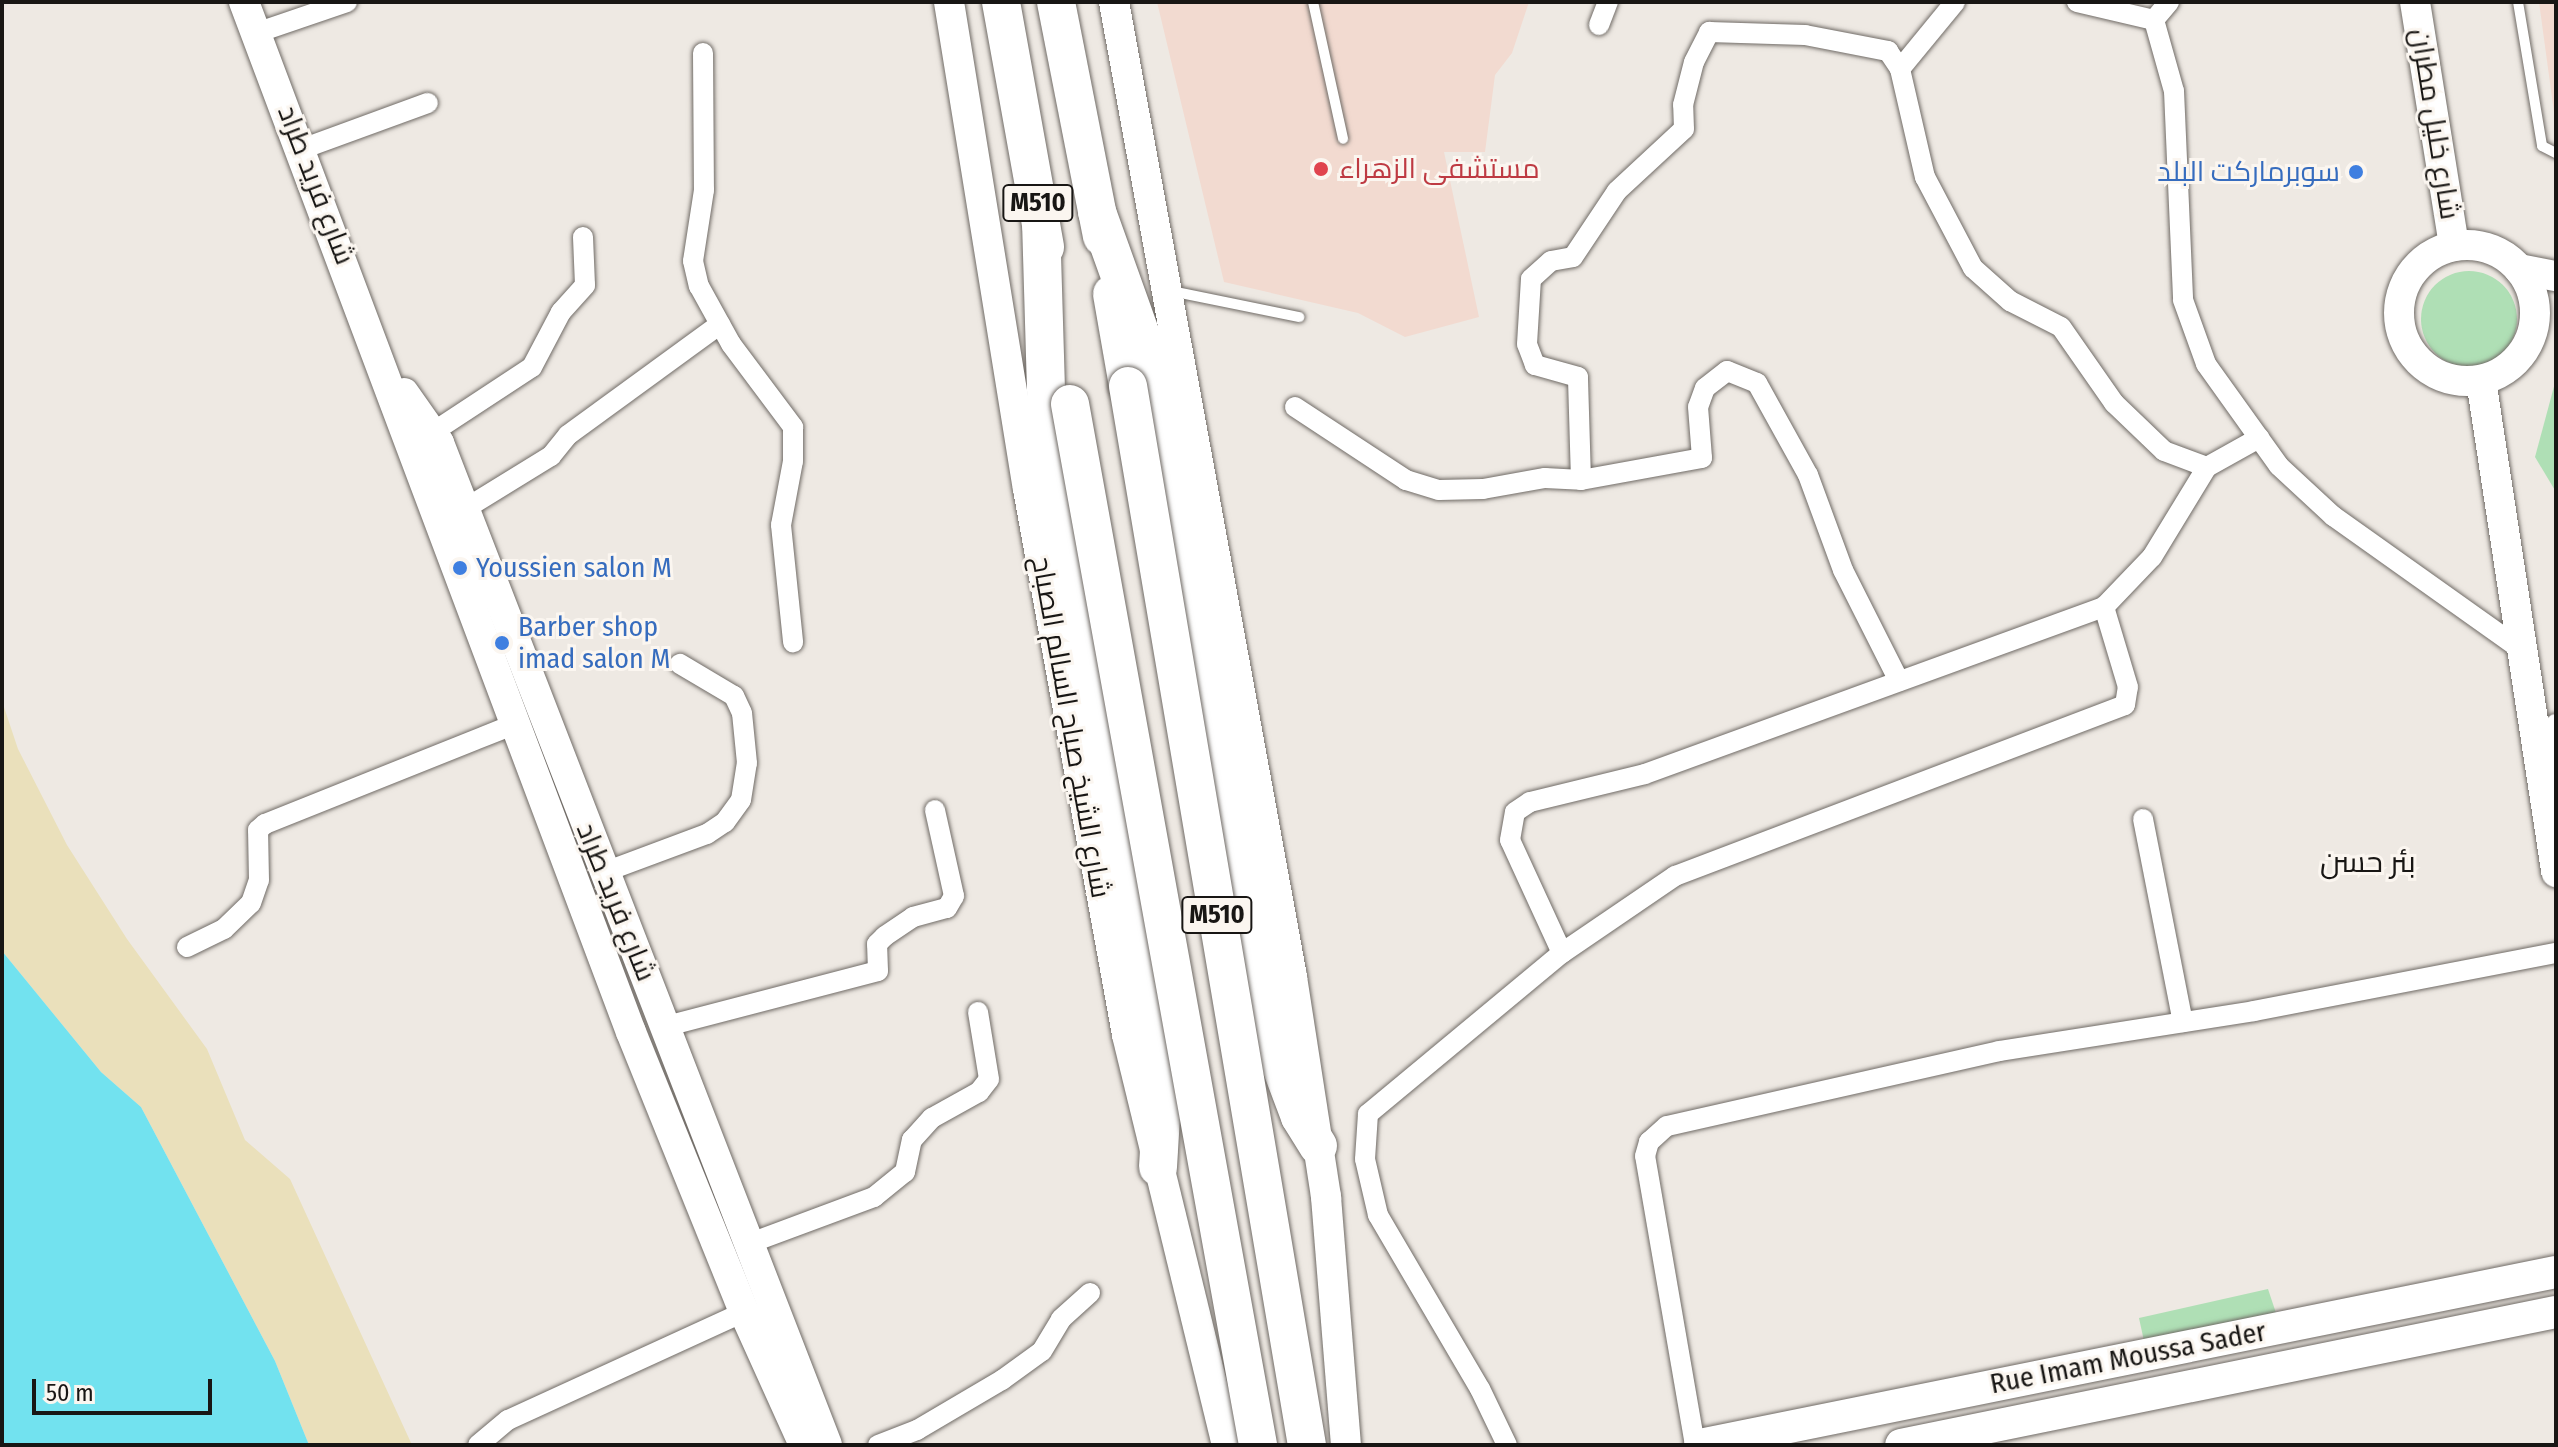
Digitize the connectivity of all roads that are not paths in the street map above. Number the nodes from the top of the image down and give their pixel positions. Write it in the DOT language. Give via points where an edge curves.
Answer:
graph roads {
  1 [pos="244,2"];
  2 [pos="347,2"];
  3 [pos="949,2"];
  4 [pos="1001,2"];
  5 [pos="1056,2"];
  6 [pos="1114,2"];
  7 [pos="1313,2"];
  8 [pos="1608,2"];
  9 [pos="1955,2"];
  10 [pos="2077,2"];
  11 [pos="2169,2"];
  12 [pos="2415,2"];
  13 [pos="2518,2"];
  14 [pos="2154,20"];
  15 [pos="1599,25"];
  16 [pos="259,32"];
  17 [pos="703,53"];
  18 [pos="1900,69"];
  19 [pos="428,103"];
  20 [pos="1343,139"];
  21 [pos="302,149"];
  22 [pos="2556,153"];
  23 [pos="1097,212"];
  24 [pos="1041,221"];
  25 [pos="583,237"];
  26 [pos="2454,246"];
  27 [pos="2519,269"];
  28 [pos="2556,276"];
  29 [pos="1168,290"];
  30 [pos="2546,313"];
  31 [pos="1299,317"];
  32 [pos="720,324"];
  33 [pos="2481,380"];
  34 [pos="1295,407"];
  35 [pos="423,438"];
  36 [pos="2259,438"];
  37 [pos="2207,467"];
  38 [pos="1581,480"];
  39 [pos="451,516"];
  40 [pos="2104,607"];
  41 [pos="793,642"];
  42 [pos="2520,649"];
  43 [pos="680,664"];
  44 [pos="1899,681"];
  45 [pos="2556,724"];
  46 [pos="513,725"];
  47 [pos="2540,776"];
  48 [pos="935,810"];
  49 [pos="2143,819"];
  50 [pos="2556,872"];
  51 [pos="602,873"];
  52 [pos="187,947"];
  53 [pos="1562,953"];
  54 [pos="2556,953"];
  55 [pos="978,1012"];
  56 [pos="2183,1022"];
  57 [pos="667,1026"];
  58 [pos="1318,1146"];
  59 [pos="1158,1167"];
  60 [pos="745,1245"];
  61 [pos="2556,1272"];
  62 [pos="1090,1293"];
  63 [pos="744,1312"];
  64 [pos="2556,1312"];
  65 [pos="478,1445"];
  66 [pos="804,1445"];
  67 [pos="827,1445"];
  68 [pos="878,1445"];
  69 [pos="1227,1445"];
  70 [pos="1243,1445"];
  71 [pos="1258,1445"];
  72 [pos="1307,1445"];
  73 [pos="1344,1445"];
  74 [pos="1507,1445"];
  75 [pos="1697,1445"];
  76 [pos="1901,1445"];
  1 -- 16 [label="street, شارع فريد طراد"];
  2 -- 16 [label="street"];
  3 -- 59 [label="street, شارع الشيخ صباح السالم الصباح" via="1028,489 1127,1035"];
  4 -- 24 [label="highway, شارع الشيخ صباح السالم الصباح / M510"];
  5 -- 23 [label="highway, M510"];
  6 -- 29 [label="street"];
  7 -- 20 [label="lane"];
  8 -- 15 [label="street"];
  9 -- 18 [label="street"];
  10 -- 14 [label="street"];
  11 -- 14 [label="street"];
  12 -- 26 [label="street, شارع خليل مطران"];
  13 -- 22 [label="lane" via="2542,146"];
  14 -- 36 [label="street" via="2174,91 2177,245 2188,324 2206,364"];
  16 -- 21 [label="street, شارع فريد طراد"];
  17 -- 32 [label="street" via="704,190 693,261 699,286"];
  18 -- 37 [label="street" via="1925,177 1973,268 2010,301 2061,327 2114,403 2164,451"];
  18 -- 38 [label="street" via="1888,51 1855,42 1709,32 1694,62 1683,105 1684,129 1617,191 1573,257 1551,261 1531,279 1527,344 1535,365 1578,377"];
  19 -- 21 [label="street"];
  21 -- 35 [label="street, شارع فريد طراد" via="386,370"];
  23 -- 58 [label="highway" via="1157,380 1277,1056 1300,1117"];
  23 -- 72 [label="highway, M510, bridge"];
  24 -- 59 [label="highway" via="1047,423 1162,1101"];
  24 -- 71 [label="highway, شارع الشيخ صباح السالم الصباح / M510, bridge"];
  25 -- 35 [label="street" via="585,285 561,312 532,367"];
  26 -- 27 [label="street" via="2478,246 2501,254"];
  26 -- 33 [label="street" via="2432,254 2414,270 2402,291 2400,326 2415,359 2434,374 2457,381"];
  27 -- 28 [label="street"];
  27 -- 30 [label="street"];
  29 -- 31 [label="lane"];
  29 -- 58 [label="street"];
  30 -- 33 [label="street" via="2512,365"];
  32 -- 39 [label="street" via="568,435 551,456"];
  32 -- 41 [label="street" via="793,427 793,461 781,525"];
  33 -- 42 [label="street"];
  34 -- 38 [label="street" via="1406,480 1439,490 1545,478"];
  35 -- 39 [label="street, شارع فريد طراد"];
  36 -- 37 [label="street"];
  36 -- 42 [label="street" via="2279,466 2333,516"];
  37 -- 40 [label="street" via="2152,557"];
  38 -- 44 [label="street" via="1702,458 1699,396 1727,371 1745,374 1768,395 1808,475 1843,570"];
  39 -- 46 [label="street, شارع فريد طراد"];
  39 -- 51 [label="street, شارع فريد طراد"];
  40 -- 44 [label="street"];
  40 -- 53 [label="street" via="2128,687 2125,705 1700,864"];
  42 -- 47 [label="street"];
  43 -- 51 [label="street" via="734,696 742,713 747,763 741,800 725,822 707,834"];
  44 -- 53 [label="street" via="1645,774 1530,802 1515,812 1510,840"];
  45 -- 47 [label="street"];
  46 -- 52 [label="street" via="265,824 258,830 259,880 251,903 224,929"];
  46 -- 63 [label="street, شارع فريد طراد"];
  47 -- 50 [label="street"];
  48 -- 57 [label="street" via="954,896 947,908 913,917 885,936 877,944 878,971"];
  49 -- 56 [label="street"];
  51 -- 57 [label="street, شارع فريد طراد"];
  53 -- 74 [label="street" via="1380,1101 1363,1133 1382,1224 1480,1389"];
  54 -- 56 [label="street"];
  55 -- 60 [label="street" via="989,1079 979,1092 932,1118 912,1140 905,1172 874,1197"];
  56 -- 75 [label="street" via="1999,1051 1656,1132 1645,1156 1648,1183"];
  57 -- 60 [label="street, شارع فريد طراد"];
  58 -- 73 [label="street"];
  59 -- 69 [label="street, شارع الشيخ صباح السالم الصباح"];
  60 -- 67 [label="street, شارع فريد طراد"];
  61 -- 75 [label="main road, Rue Imam Moussa Sader"];
  62 -- 68 [label="street" via="1061,1319 1042,1351 1002,1380 917,1430"];
  63 -- 65 [label="street" via="508,1420"];
  63 -- 66 [label="street, شارع فريد طراد"];
  64 -- 76 [label="main road, Rue Imam Moussa Sader"];
  70 -- 73 [label="street" via="1275,1434 1300,1433"];
}
